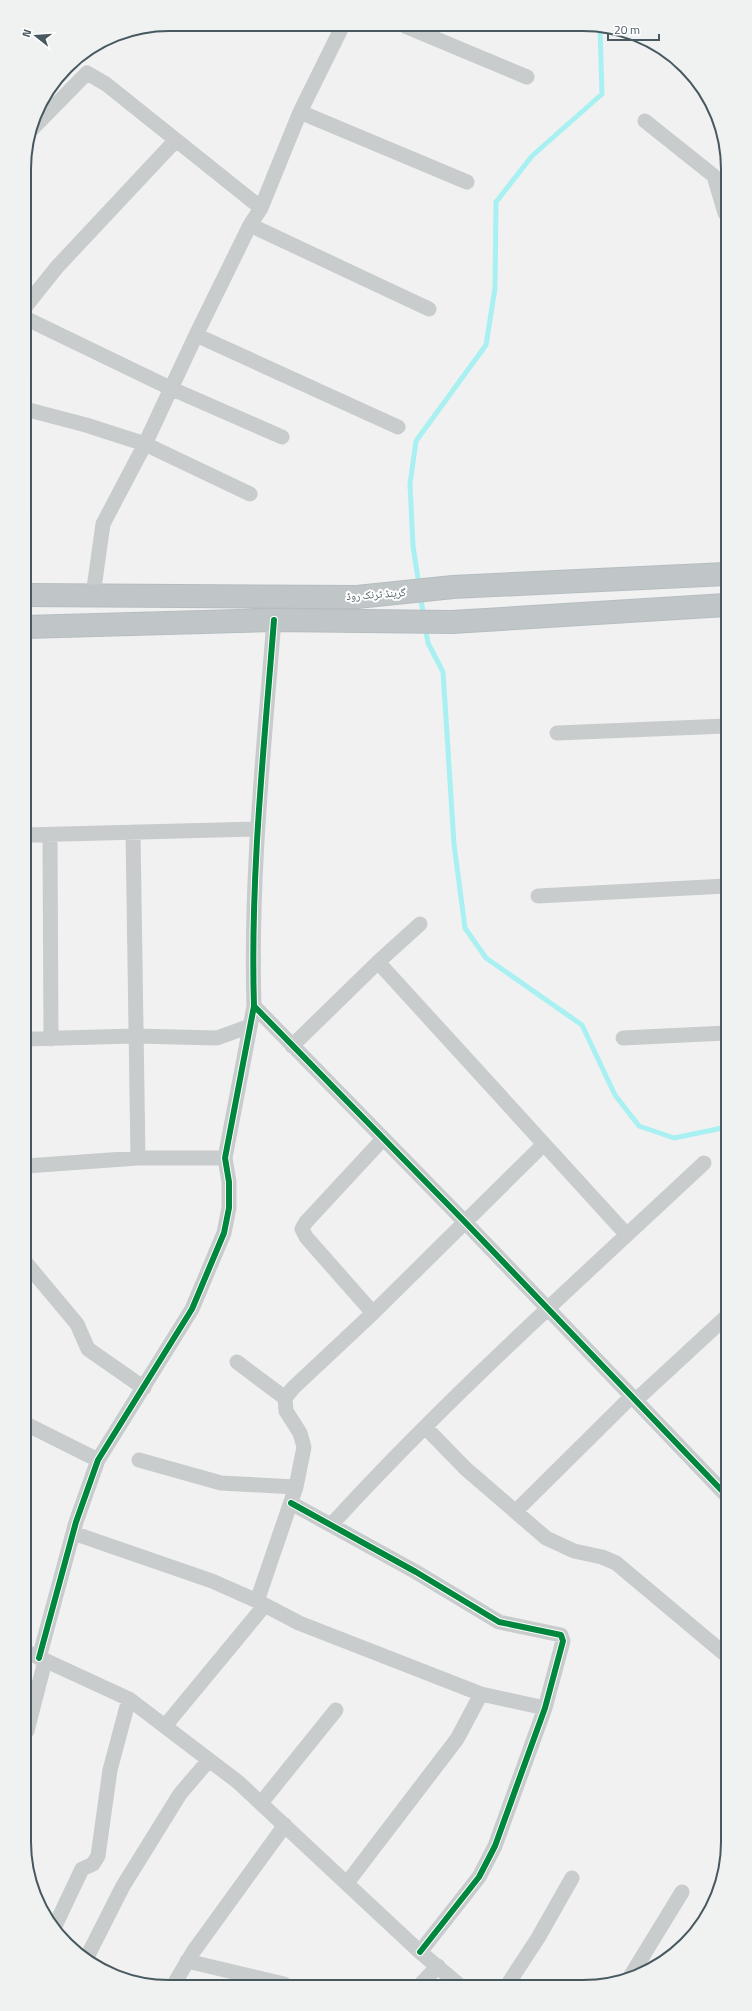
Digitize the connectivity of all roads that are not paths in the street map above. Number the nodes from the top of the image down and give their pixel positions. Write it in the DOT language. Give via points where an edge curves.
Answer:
graph roads {
  1 [pos="340,31"];
  2 [pos="417,31"];
  3 [pos="527,77"];
  4 [pos="300,112"];
  5 [pos="40,120"];
  6 [pos="645,121"];
  7 [pos="176,140"];
  8 [pos="467,182"];
  9 [pos="721,200"];
  10 [pos="261,208"];
  11 [pos="250,225"];
  12 [pos="31,298"];
  13 [pos="429,309"];
  14 [pos="31,321"];
  15 [pos="196,335"];
  16 [pos="170,388"];
  17 [pos="31,411"];
  18 [pos="398,427"];
  19 [pos="282,437"];
  20 [pos="145,444"];
  21 [pos="250,494"];
  22 [pos="721,574"];
  23 [pos="31,595"];
  24 [pos="93,595"];
  25 [pos="721,605"];
  26 [pos="274,620"];
  27 [pos="31,627"];
  28 [pos="721,726"];
  29 [pos="557,733"];
  30 [pos="258,828"];
  31 [pos="133,832"];
  32 [pos="31,835"];
  33 [pos="50,835"];
  34 [pos="721,886"];
  35 [pos="538,896"];
  36 [pos="420,924"];
  37 [pos="378,962"];
  38 [pos="254,1006"];
  39 [pos="250,1026"];
  40 [pos="721,1033"];
  41 [pos="135,1036"];
  42 [pos="51,1038"];
  43 [pos="623,1038"];
  44 [pos="31,1039"];
  45 [pos="292,1046"];
  46 [pos="383,1139"];
  47 [pos="544,1144"];
  48 [pos="138,1158"];
  49 [pos="225,1158"];
  50 [pos="704,1163"];
  51 [pos="31,1166"];
  52 [pos="465,1222"];
  53 [pos="627,1235"];
  54 [pos="31,1269"];
  55 [pos="548,1308"];
  56 [pos="373,1313"];
  57 [pos="721,1321"];
  58 [pos="236,1362"];
  59 [pos="144,1388"];
  60 [pos="285,1398"];
  61 [pos="634,1398"];
  62 [pos="31,1426"];
  63 [pos="425,1428"];
  64 [pos="98,1460"];
  65 [pos="139,1460"];
  66 [pos="721,1483"];
  67 [pos="296,1486"];
  68 [pos="291,1503"];
  69 [pos="516,1511"];
  70 [pos="332,1524"];
  71 [pos="73,1533"];
  72 [pos="261,1603"];
  73 [pos="721,1651"];
  74 [pos="37,1657"];
  75 [pos="481,1694"];
  76 [pos="129,1699"];
  77 [pos="31,1701"];
  78 [pos="545,1708"];
  79 [pos="336,1710"];
  80 [pos="165,1726"];
  81 [pos="209,1760"];
  82 [pos="261,1803"];
  83 [pos="285,1825"];
  84 [pos="572,1878"];
  85 [pos="347,1883"];
  86 [pos="682,1892"];
  87 [pos="57,1922"];
  88 [pos="420,1952"];
  89 [pos="89,1954"];
  90 [pos="187,1962"];
  91 [pos="438,1966"];
  92 [pos="634,1970"];
  93 [pos="176,1980"];
  94 [pos="266,1980"];
  95 [pos="425,1980"];
  96 [pos="454,1980"];
  97 [pos="511,1980"];
  1 -- 4 [label="street"];
  2 -- 3 [label="street"];
  4 -- 8 [label="street"];
  4 -- 10 [label="street"];
  5 -- 7 [label="street" via="87,73 106,84"];
  6 -- 9 [label="street" via="714,176"];
  7 -- 10 [label="street"];
  7 -- 12 [label="street"];
  10 -- 11 [label="street"];
  11 -- 13 [label="street"];
  11 -- 15 [label="street"];
  14 -- 16 [label="street"];
  15 -- 16 [label="street"];
  15 -- 18 [label="street"];
  16 -- 19 [label="street"];
  16 -- 20 [label="street"];
  17 -- 20 [label="street"];
  20 -- 21 [label="street"];
  20 -- 24 [label="street" via="103,524"];
  22 -- 24 [label="highway, گرینڈ ٹرنک روڈ" via="453,587 357,597"];
  23 -- 24 [label="highway, گرینڈ ٹرنک روڈ"];
  25 -- 26 [label="highway" via="452,622"];
  26 -- 27 [label="highway"];
  26 -- 30 [label="street"];
  28 -- 29 [label="street"];
  30 -- 31 [label="street"];
  30 -- 38 [label="street"];
  31 -- 33 [label="street"];
  31 -- 41 [label="street"];
  32 -- 33 [label="street"];
  33 -- 42 [label="street"];
  34 -- 35 [label="street"];
  36 -- 37 [label="street"];
  37 -- 45 [label="street"];
  37 -- 47 [label="street"];
  38 -- 39 [label="street"];
  38 -- 45 [label="street"];
  39 -- 41 [label="street" via="217,1038"];
  39 -- 49 [label="street"];
  40 -- 43 [label="street"];
  41 -- 42 [label="street"];
  41 -- 48 [label="street"];
  42 -- 44 [label="street"];
  45 -- 46 [label="street"];
  46 -- 52 [label="street"];
  46 -- 56 [label="street" via="302,1229 306,1237"];
  47 -- 52 [label="street"];
  47 -- 53 [label="street"];
  48 -- 49 [label="street"];
  48 -- 51 [label="street"];
  49 -- 59 [label="street" via="229,1182 229,1208 224,1233 192,1309"];
  50 -- 53 [label="street"];
  52 -- 55 [label="street"];
  52 -- 56 [label="street"];
  53 -- 55 [label="street"];
  54 -- 59 [label="street" via="77,1324 88,1349"];
  55 -- 61 [label="street"];
  55 -- 63 [label="street"];
  56 -- 60 [label="street"];
  57 -- 61 [label="street"];
  58 -- 60 [label="street"];
  59 -- 64 [label="street"];
  60 -- 67 [label="street" via="286,1411 300,1433 304,1448"];
  61 -- 66 [label="street"];
  61 -- 69 [label="street"];
  62 -- 64 [label="street"];
  63 -- 69 [label="street" via="466,1469"];
  63 -- 70 [label="street" via="384,1467"];
  64 -- 71 [label="street"];
  65 -- 67 [label="street" via="221,1483"];
  67 -- 68 [label="street"];
  68 -- 70 [label="street"];
  68 -- 72 [label="street"];
  69 -- 73 [label="street" via="546,1538 616,1563"];
  70 -- 78 [label="street" via="499,1622 561,1635 563,1641"];
  71 -- 72 [label="street" via="212,1581"];
  71 -- 74 [label="street"];
  72 -- 75 [label="street" via="299,1623"];
  72 -- 80 [label="street"];
  74 -- 76 [label="street"];
  74 -- 77 [label="street"];
  75 -- 78 [label="street"];
  75 -- 85 [label="street" via="457,1739"];
  76 -- 80 [label="street"];
  76 -- 87 [label="street" via="110,1770 98,1856 93,1864 82,1869"];
  78 -- 88 [label="street" via="495,1846 479,1877"];
  79 -- 82 [label="street"];
  80 -- 81 [label="street"];
  81 -- 82 [label="street"];
  81 -- 89 [label="street" via="180,1794 127,1880"];
  82 -- 83 [label="street"];
  83 -- 85 [label="street"];
  83 -- 90 [label="street"];
  84 -- 97 [label="street"];
  85 -- 88 [label="street"];
  86 -- 92 [label="street"];
  88 -- 91 [label="street"];
  90 -- 93 [label="street"];
  90 -- 94 [label="street"];
  91 -- 95 [label="street"];
  91 -- 96 [label="street"];
}
